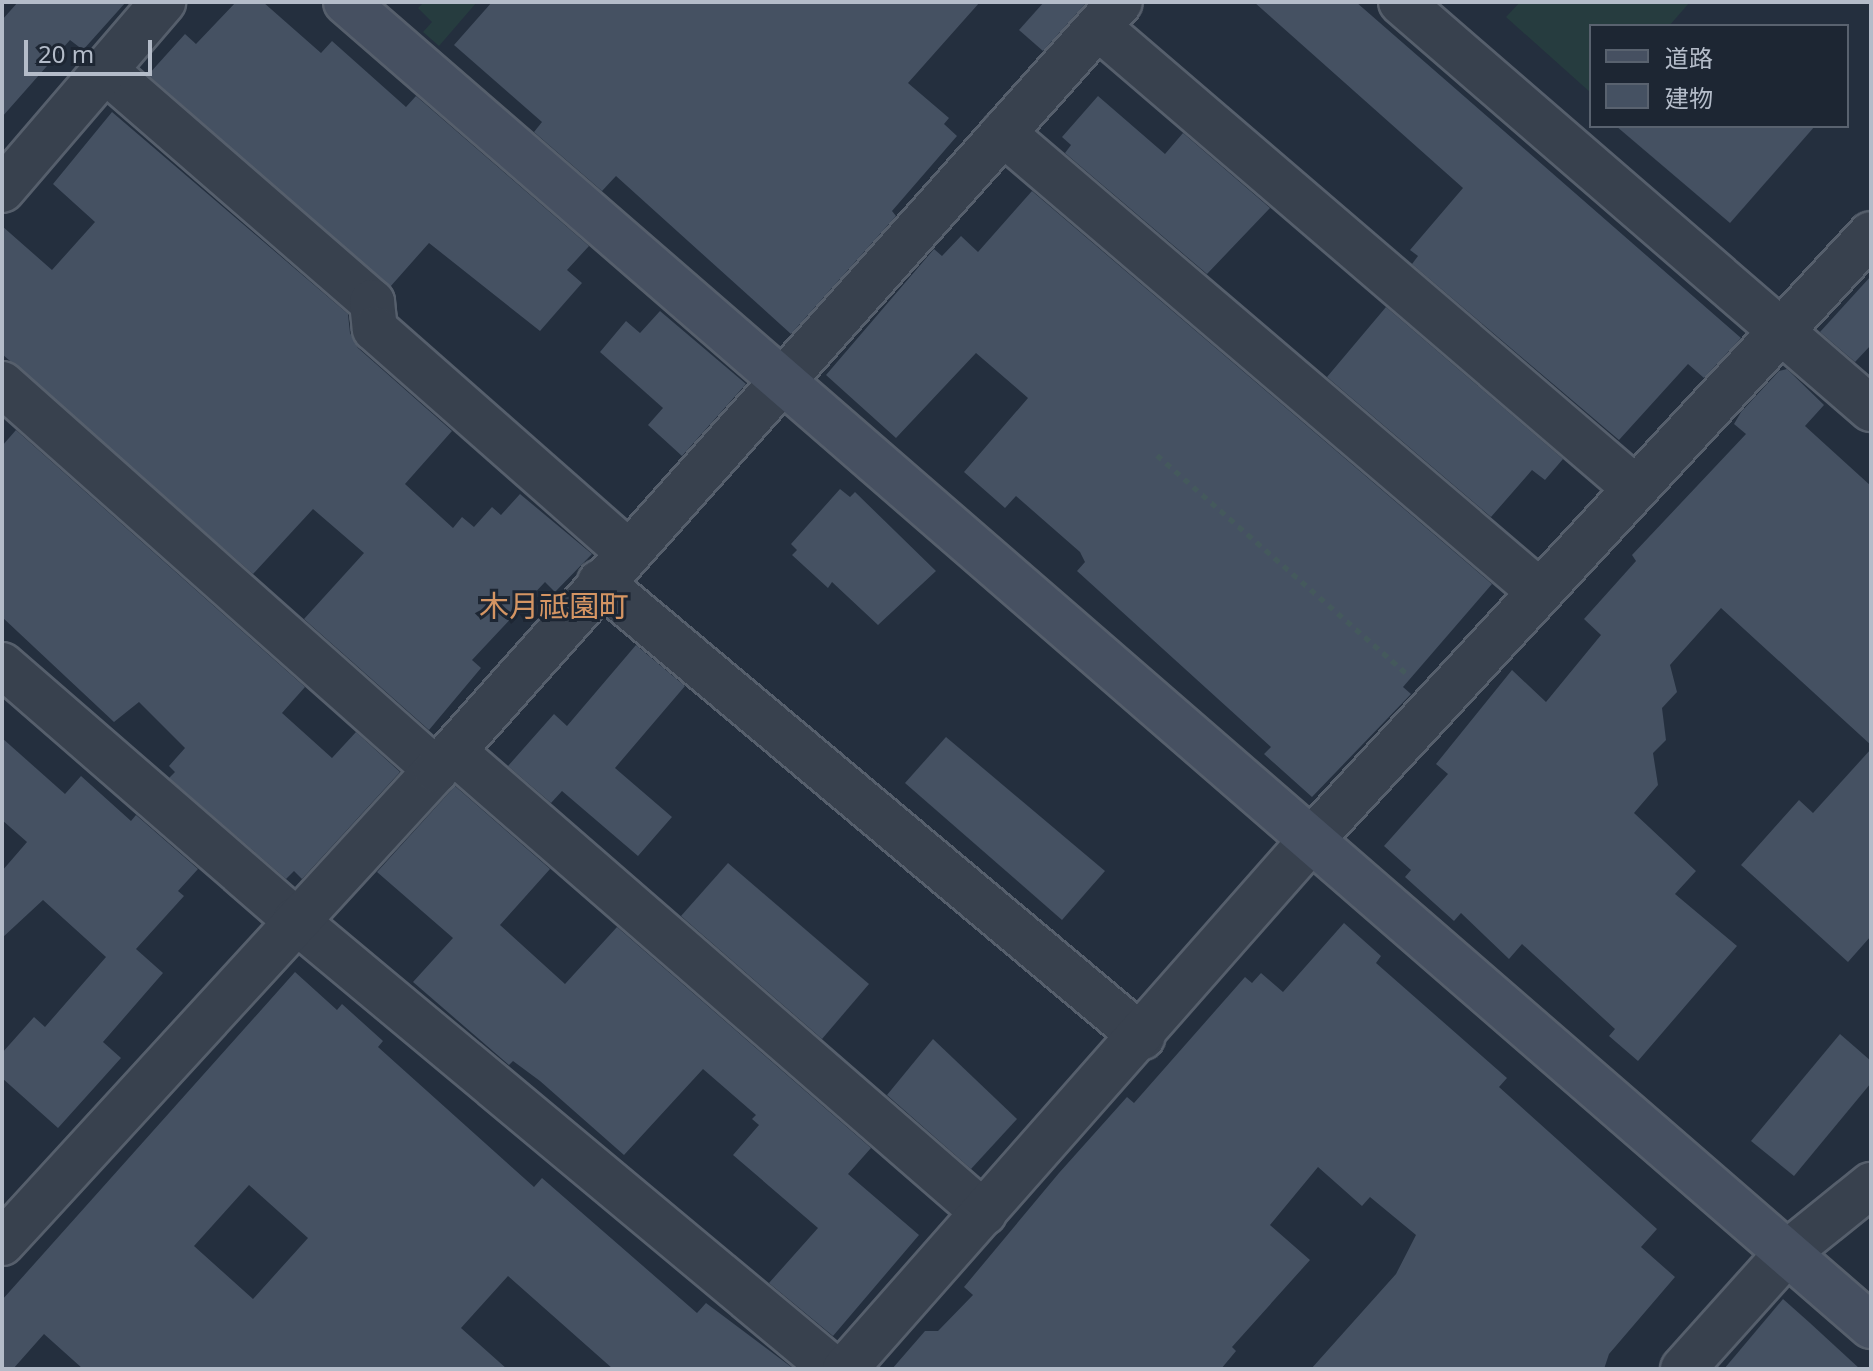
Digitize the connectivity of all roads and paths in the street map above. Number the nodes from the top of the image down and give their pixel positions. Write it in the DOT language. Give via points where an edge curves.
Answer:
graph roads {
  1 [pos="163,2"];
  2 [pos="346,2"];
  3 [pos="1401,2"];
  4 [pos="1109,15"];
  5 [pos="105,70"];
  6 [pos="1003,133"];
  7 [pos="2,190"];
  8 [pos="1871,234"];
  9 [pos="1781,329"];
  10 [pos="784,377"];
  11 [pos="2,384"];
  12 [pos="1871,409"];
  13 [pos="1157,455"];
  14 [pos="1635,488"];
  15 [pos="614,567"];
  16 [pos="1540,592"];
  17 [pos="2,665"];
  18 [pos="1439,702"];
  19 [pos="444,761"];
  20 [pos="1313,838"];
  21 [pos="295,920"];
  22 [pos="1142,1037"];
  23 [pos="1871,1185"];
  24 [pos="984,1213"];
  25 [pos="2,1243"];
  26 [pos="1788,1252"];
  27 [pos="1871,1326"];
  28 [pos="833,1369"];
  29 [pos="845,1369"];
  30 [pos="1683,1369"];
  1 -- 5 [label="street"];
  2 -- 10 [label="street"];
  3 -- 9 [label="street"];
  4 -- 6 [label="street"];
  4 -- 14 [label="street"];
  5 -- 7 [label="street"];
  5 -- 15 [label="street" via="372,302 375,329"];
  6 -- 10 [label="street"];
  6 -- 16 [label="street"];
  8 -- 9 [label="street"];
  9 -- 12 [label="street"];
  9 -- 14 [label="street"];
  10 -- 15 [label="street"];
  10 -- 20 [label="street"];
  11 -- 19 [label="street"];
  13 -- 18 [label="path"];
  14 -- 16 [label="street"];
  15 -- 19 [label="street"];
  15 -- 22 [label="street"];
  16 -- 18 [label="street"];
  17 -- 21 [label="street"];
  18 -- 20 [label="street"];
  19 -- 21 [label="street"];
  19 -- 24 [label="street"];
  20 -- 22 [label="street"];
  20 -- 26 [label="street"];
  21 -- 25 [label="street"];
  21 -- 28 [label="street"];
  22 -- 24 [label="street"];
  23 -- 26 [label="street"];
  24 -- 29 [label="street"];
  26 -- 27 [label="street"];
  26 -- 30 [label="street"];
}
